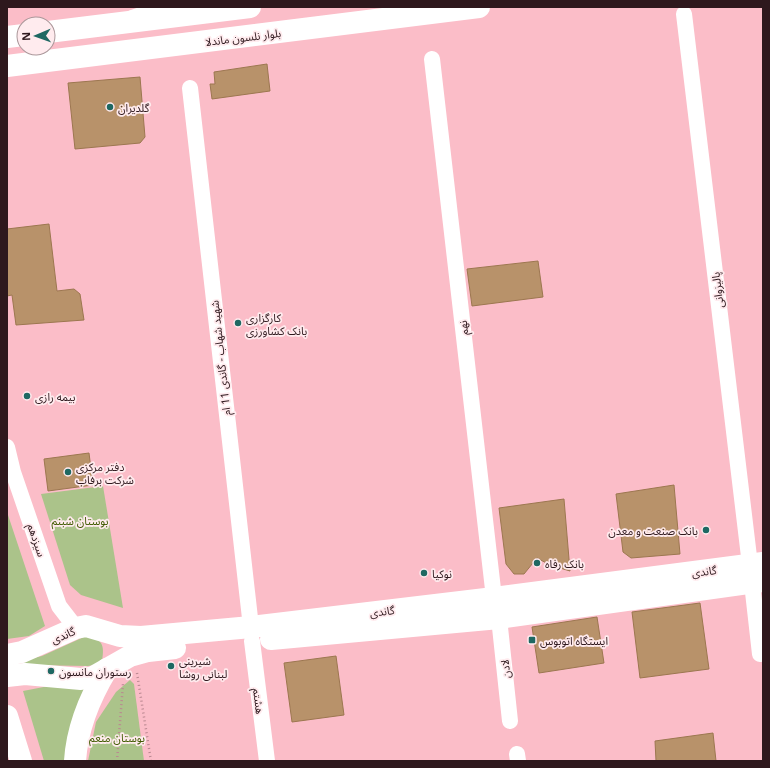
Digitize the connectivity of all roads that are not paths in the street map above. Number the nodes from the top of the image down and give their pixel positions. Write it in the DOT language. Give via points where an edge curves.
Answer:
graph roads {
  1 [pos="173,7"];
  2 [pos="250,7"];
  3 [pos="479,7"];
  4 [pos="684,14"];
  5 [pos="133,22"];
  6 [pos="56,31"];
  7 [pos="432,59"];
  8 [pos="7,66"];
  9 [pos="190,88"];
  10 [pos="7,447"];
  11 [pos="757,573"];
  12 [pos="497,608"];
  13 [pos="85,628"];
  14 [pos="251,634"];
  15 [pos="14,653"];
  16 [pos="760,654"];
  17 [pos="107,669"];
  18 [pos="16,675"];
  19 [pos="7,716"];
  20 [pos="510,721"];
  21 [pos="21,761"];
  22 [pos="75,761"];
  23 [pos="267,761"];
  1 -- 5 [label="main road"];
  2 -- 5 [label="main road"];
  3 -- 8 [label="main road, بلوار نلسون ماندلا"];
  4 -- 11 [label="street, پالیزوانی"];
  5 -- 6 [label="main road"];
  7 -- 12 [label="street, نهم"];
  9 -- 14 [label="street, شهید شهاب - گاندی 11 ام"];
  10 -- 13 [label="street, سیزدهم" via="60,606"];
  11 -- 12 [label="main road, گاندی"];
  11 -- 16 [label="street, پالیزوانی"];
  12 -- 14 [label="main road, گاندی"];
  12 -- 20 [label="street, لادن"];
  13 -- 14 [label="main road, گاندی" via="120,636 140,637"];
  13 -- 15 [label="main road, گاندی"];
  13 -- 17 [label="main road" via="109,642 112,650"];
  14 -- 17 [label="main road, گاندی" via="148,651 130,656"];
  14 -- 23 [label="street, هشتم"];
  17 -- 18 [label="main road, گاندی" via="93,677 81,679"];
  17 -- 22 [label="main road" via="84,719"];
  19 -- 21 [label="main road"];
}
